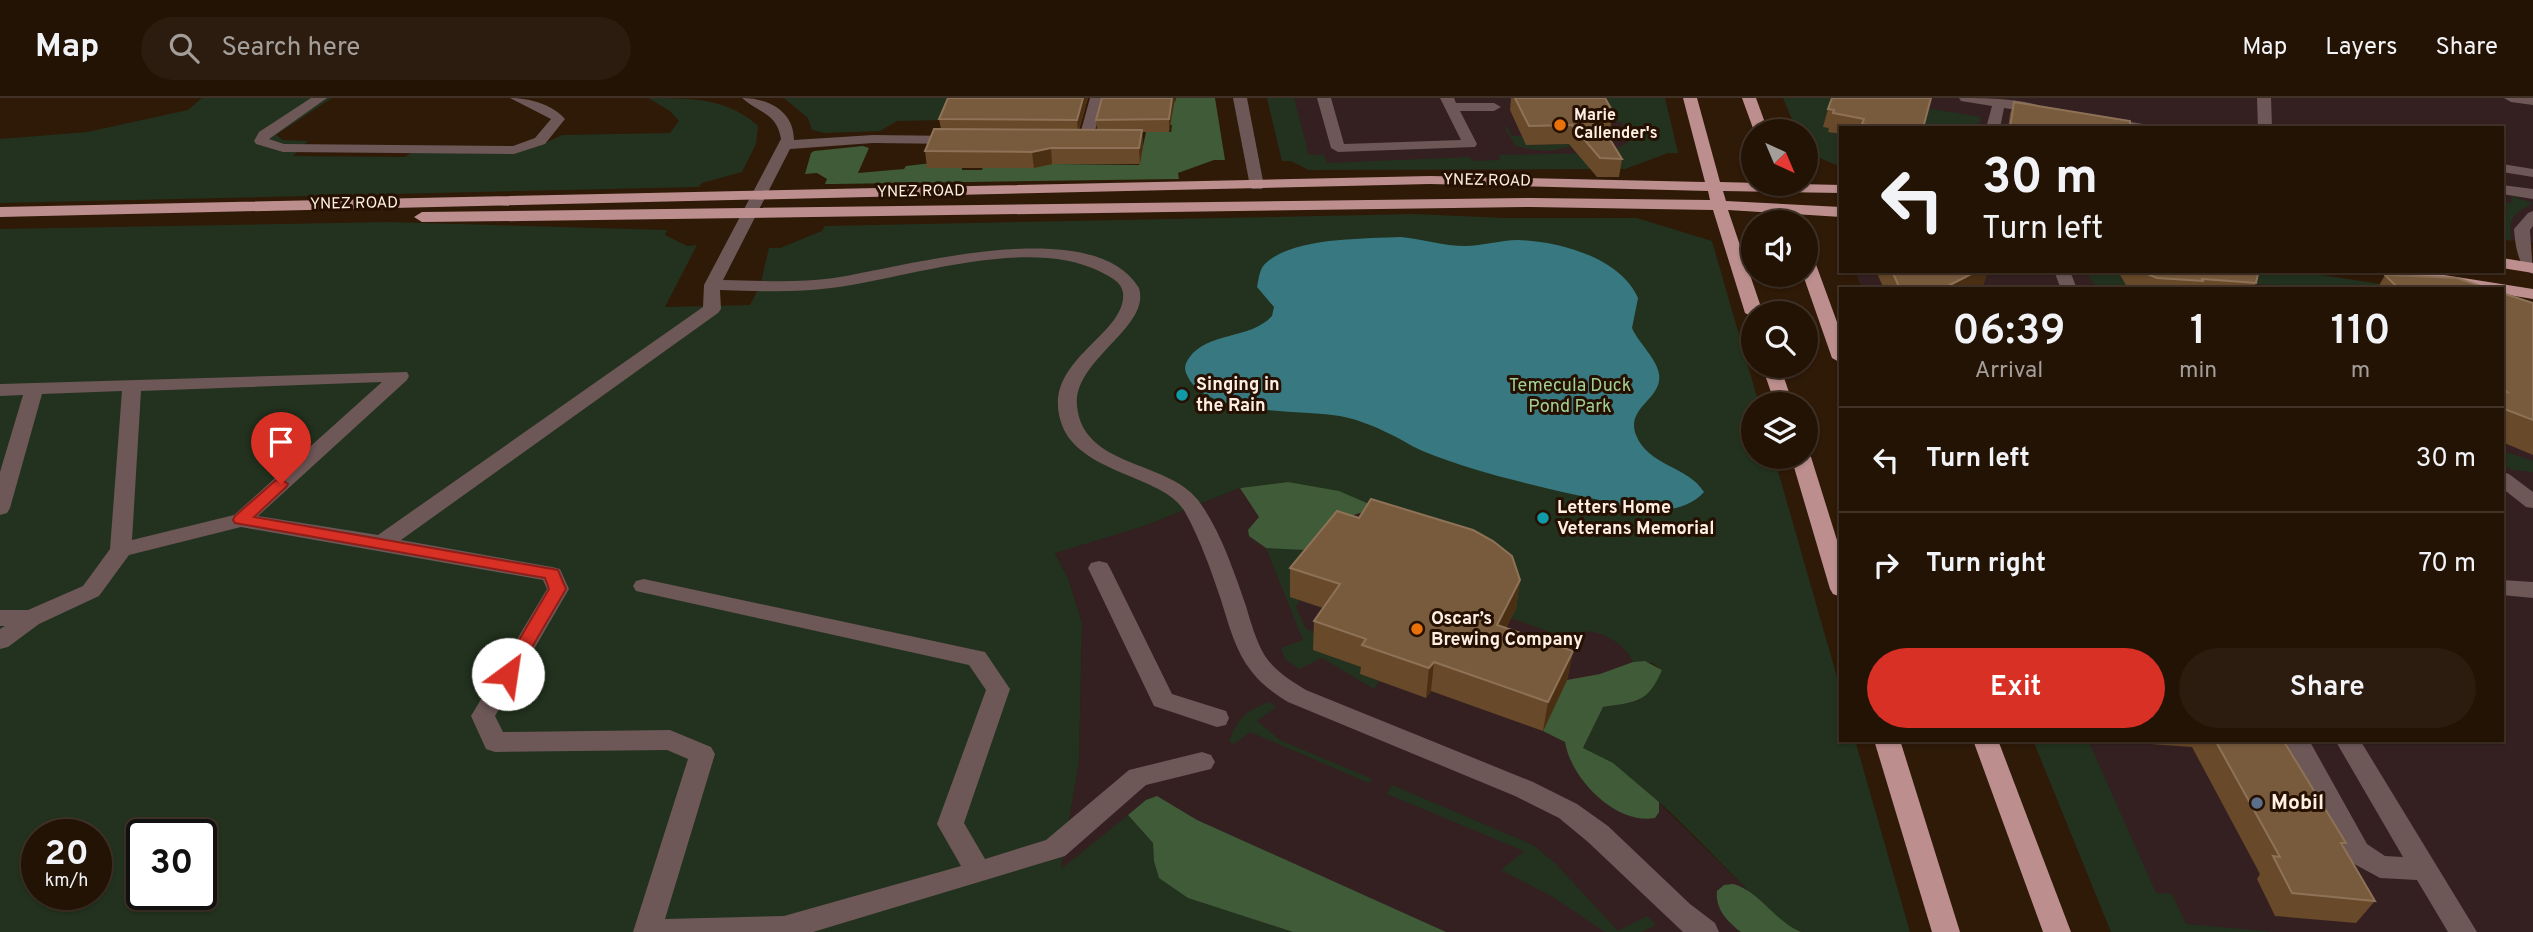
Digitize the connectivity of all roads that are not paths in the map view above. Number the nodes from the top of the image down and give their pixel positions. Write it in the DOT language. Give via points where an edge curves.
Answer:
graph roads {
  1 [pos="320,98"];
  2 [pos="517,98"];
  3 [pos="749,98"];
  4 [pos="1097,98"];
  5 [pos="1240,98"];
  6 [pos="1324,98"];
  7 [pos="1690,98"];
  8 [pos="1749,98"];
  9 [pos="1966,98"];
  10 [pos="2264,98"];
  11 [pos="2511,98"];
  12 [pos="2533,101"];
  13 [pos="1449,103"];
  14 [pos="1999,103"];
  15 [pos="1494,107"];
  16 [pos="2052,112"];
  17 [pos="1757,119"];
  18 [pos="2091,119"];
  19 [pos="1993,126"];
  20 [pos="2131,126"];
  21 [pos="2265,126"];
  22 [pos="1086,138"];
  23 [pos="970,140"];
  24 [pos="787,142"];
  25 [pos="2504,168"];
  26 [pos="2533,173"];
  27 [pos="1715,185"];
  28 [pos="1741,185"];
  29 [pos="1257,186"];
  30 [pos="1818,187"];
  31 [pos="2504,188"];
  32 [pos="1839,189"];
  33 [pos="2533,194"];
  34 [pos="757,196"];
  35 [pos="1719,205"];
  36 [pos="1754,210"];
  37 [pos="1032,211"];
  38 [pos="0,212"];
  39 [pos="1839,212"];
  40 [pos="1818,213"];
  41 [pos="747,216"];
  42 [pos="2533,216"];
  43 [pos="0,224"];
  44 [pos="2504,263"];
  45 [pos="2533,268"];
  46 [pos="2400,273"];
  47 [pos="712,285"];
  48 [pos="1816,287"];
  49 [pos="2488,287"];
  50 [pos="2504,289"];
  51 [pos="2533,294"];
  52 [pos="1750,301"];
  53 [pos="1839,352"];
  54 [pos="132,385"];
  55 [pos="34,388"];
  56 [pos="0,390"];
  57 [pos="1805,469"];
  58 [pos="2504,480"];
  59 [pos="2533,502"];
  60 [pos="0,508"];
  61 [pos="241,520"];
  62 [pos="382,543"];
  63 [pos="121,550"];
  64 [pos="1099,568"];
  65 [pos="1839,582"];
  66 [pos="644,586"];
  67 [pos="2504,587"];
  68 [pos="2533,590"];
  69 [pos="0,618"];
  70 [pos="31,618"];
  71 [pos="0,640"];
  72 [pos="1217,718"];
  73 [pos="1888,742"];
  74 [pos="1985,742"];
  75 [pos="2297,742"];
  76 [pos="2348,742"];
  77 [pos="1202,761"];
  78 [pos="2424,869"];
  79 [pos="979,872"];
  80 [pos="647,932"];
  81 [pos="1705,932"];
  82 [pos="1946,932"];
  83 [pos="2057,932"];
  84 [pos="2463,932"];
  1 -- 2 [label="street" via="261,141 283,148 514,150 540,141 558,120"];
  3 -- 24 [label="street" via="765,104 783,120"];
  4 -- 22 [label="street"];
  5 -- 29 [label="street"];
  6 -- 13 [label="street" via="1338,148 1470,144"];
  7 -- 27 [label="main road"];
  8 -- 17 [label="main road"];
  9 -- 14 [label="street"];
  10 -- 21 [label="street"];
  11 -- 12 [label="street"];
  13 -- 15 [label="street"];
  14 -- 16 [label="street"];
  14 -- 19 [label="street"];
  18 -- 20 [label="street"];
  23 -- 24 [label="street"];
  24 -- 34 [label="street"];
  25 -- 26 [label="street"];
  27 -- 28 [label="main road, YNEZ ROAD"];
  27 -- 29 [label="main road, YNEZ ROAD" via="1430,180"];
  27 -- 35 [label="main road"];
  29 -- 34 [label="main road, YNEZ ROAD"];
  29 -- 37 [label="main road" via="1250,194 1220,198 1075,202"];
  30 -- 32 [label="main road, YNEZ ROAD"];
  31 -- 33 [label="street"];
  34 -- 38 [label="main road, YNEZ ROAD"];
  34 -- 41 [label="street"];
  35 -- 36 [label="main road, YNEZ ROAD"];
  35 -- 37 [label="main road, YNEZ ROAD" via="1496,203"];
  35 -- 52 [label="main road"];
  37 -- 41 [label="main road, YNEZ ROAD"];
  39 -- 40 [label="main road, YNEZ ROAD"];
  41 -- 43 [label="main road, YNEZ ROAD"];
  41 -- 47 [label="street"];
  42 -- 45 [label="street" via="2522,229 2524,249"];
  44 -- 45 [label="main road"];
  46 -- 49 [label="main road"];
  47 -- 62 [label="street" via="712,309"];
  47 -- 81 [label="street" via="831,283 999,254 1068,257 1113,270 1131,288 1133,297 1112,332 1090,351 1075,375 1068,401 1072,427 1094,451 1168,485 1193,507 1258,664 1297,696 1567,811"];
  48 -- 53 [label="main road"];
  50 -- 51 [label="main road"];
  54 -- 55 [label="street"];
  54 -- 61 [label="street" via="400,376"];
  54 -- 63 [label="street"];
  55 -- 56 [label="street"];
  55 -- 60 [label="street"];
  57 -- 65 [label="main road"];
  58 -- 59 [label="street"];
  61 -- 62 [label="street"];
  61 -- 63 [label="street"];
  62 -- 80 [label="street" via="552,573 558,589 482,716 495,742 670,740 702,754"];
  63 -- 70 [label="street" via="91,590"];
  64 -- 72 [label="street" via="1163,701"];
  66 -- 79 [label="street" via="977,658 998,689 950,824"];
  67 -- 68 [label="street"];
  69 -- 70 [label="street"];
  70 -- 71 [label="street"];
  73 -- 82 [label="main road"];
  74 -- 83 [label="main road"];
  75 -- 78 [label="street" via="2357,852 2380,867"];
  76 -- 78 [label="street"];
  77 -- 79 [label="street" via="1138,777 1055,848"];
  78 -- 84 [label="street"];
  79 -- 80 [label="street" via="784,928"];
}
